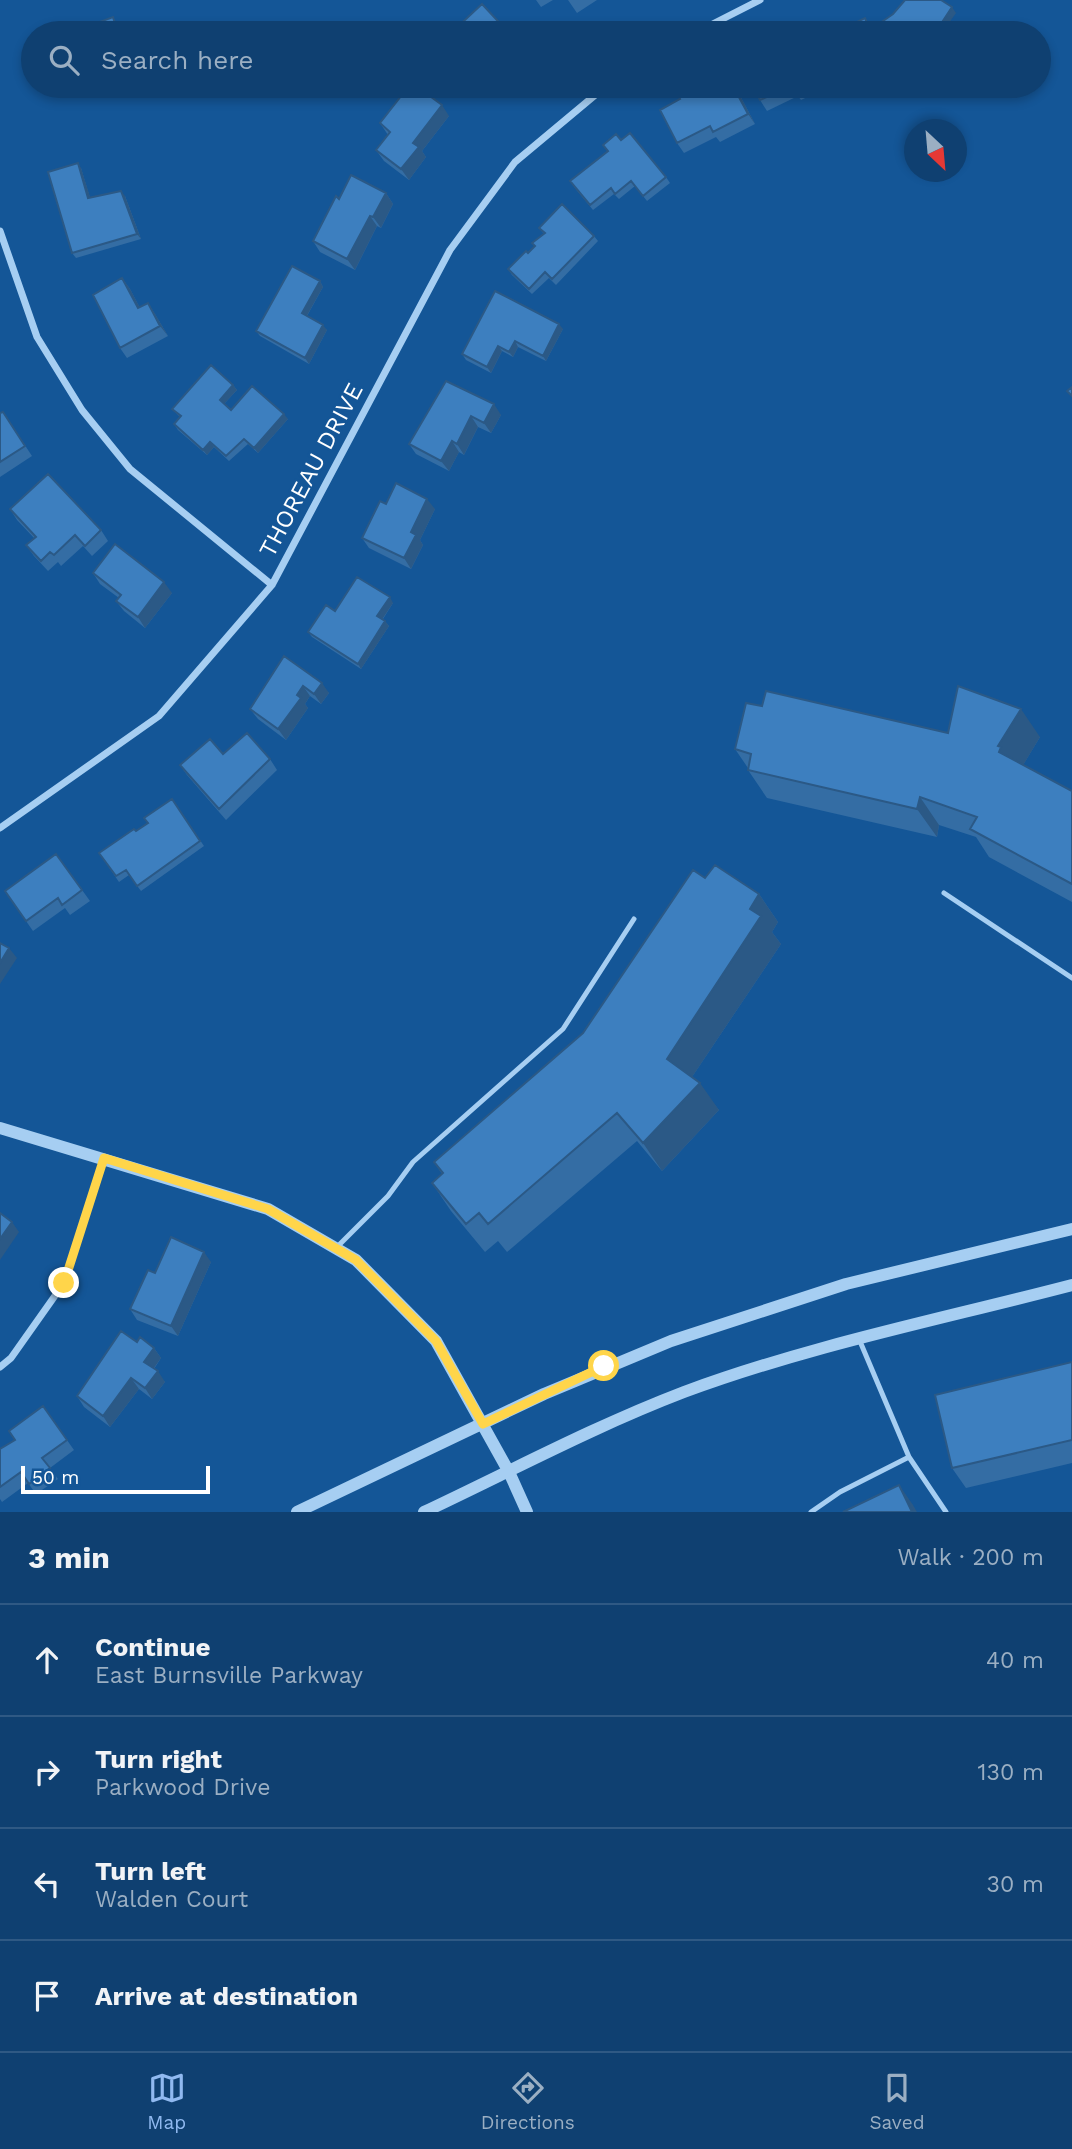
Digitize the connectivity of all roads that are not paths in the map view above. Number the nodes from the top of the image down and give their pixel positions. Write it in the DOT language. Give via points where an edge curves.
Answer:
graph roads {
  1 [pos="760,0"];
  2 [pos="719,21"];
  3 [pos="592,98"];
  4 [pos="0,232"];
  5 [pos="272,585"];
  6 [pos="0,828"];
  7 [pos="944,893"];
  8 [pos="634,919"];
  9 [pos="1072,978"];
  10 [pos="0,1128"];
  11 [pos="104,1158"];
  12 [pos="1072,1229"];
  13 [pos="335,1248"];
  14 [pos="1072,1285"];
  15 [pos="858,1336"];
  16 [pos="0,1367"];
  17 [pos="483,1424"];
  18 [pos="909,1457"];
  19 [pos="509,1472"];
  20 [pos="297,1512"];
  21 [pos="424,1512"];
  22 [pos="527,1512"];
  23 [pos="811,1512"];
  24 [pos="946,1512"];
  1 -- 2 [label="street"];
  3 -- 5 [label="street, THOREAU DRIVE" via="515,162 450,250"];
  4 -- 5 [label="street" via="37,337 82,411 130,469"];
  5 -- 6 [label="street, THOREAU DRIVE" via="159,716"];
  7 -- 9 [label="lane"];
  8 -- 13 [label="lane" via="563,1029 413,1162 388,1196"];
  10 -- 11 [label="street"];
  11 -- 13 [label="street" via="268,1209"];
  11 -- 16 [label="street" via="64,1283"];
  12 -- 17 [label="street" via="846,1284 753,1313 604,1366"];
  13 -- 17 [label="street" via="356,1260 436,1341"];
  14 -- 15 [label="street"];
  15 -- 18 [label="lane"];
  15 -- 19 [label="street" via="640,1409"];
  17 -- 19 [label="street"];
  17 -- 20 [label="street"];
  18 -- 23 [label="lane"];
  18 -- 24 [label="lane"];
  19 -- 21 [label="street"];
  19 -- 22 [label="street"];
}
